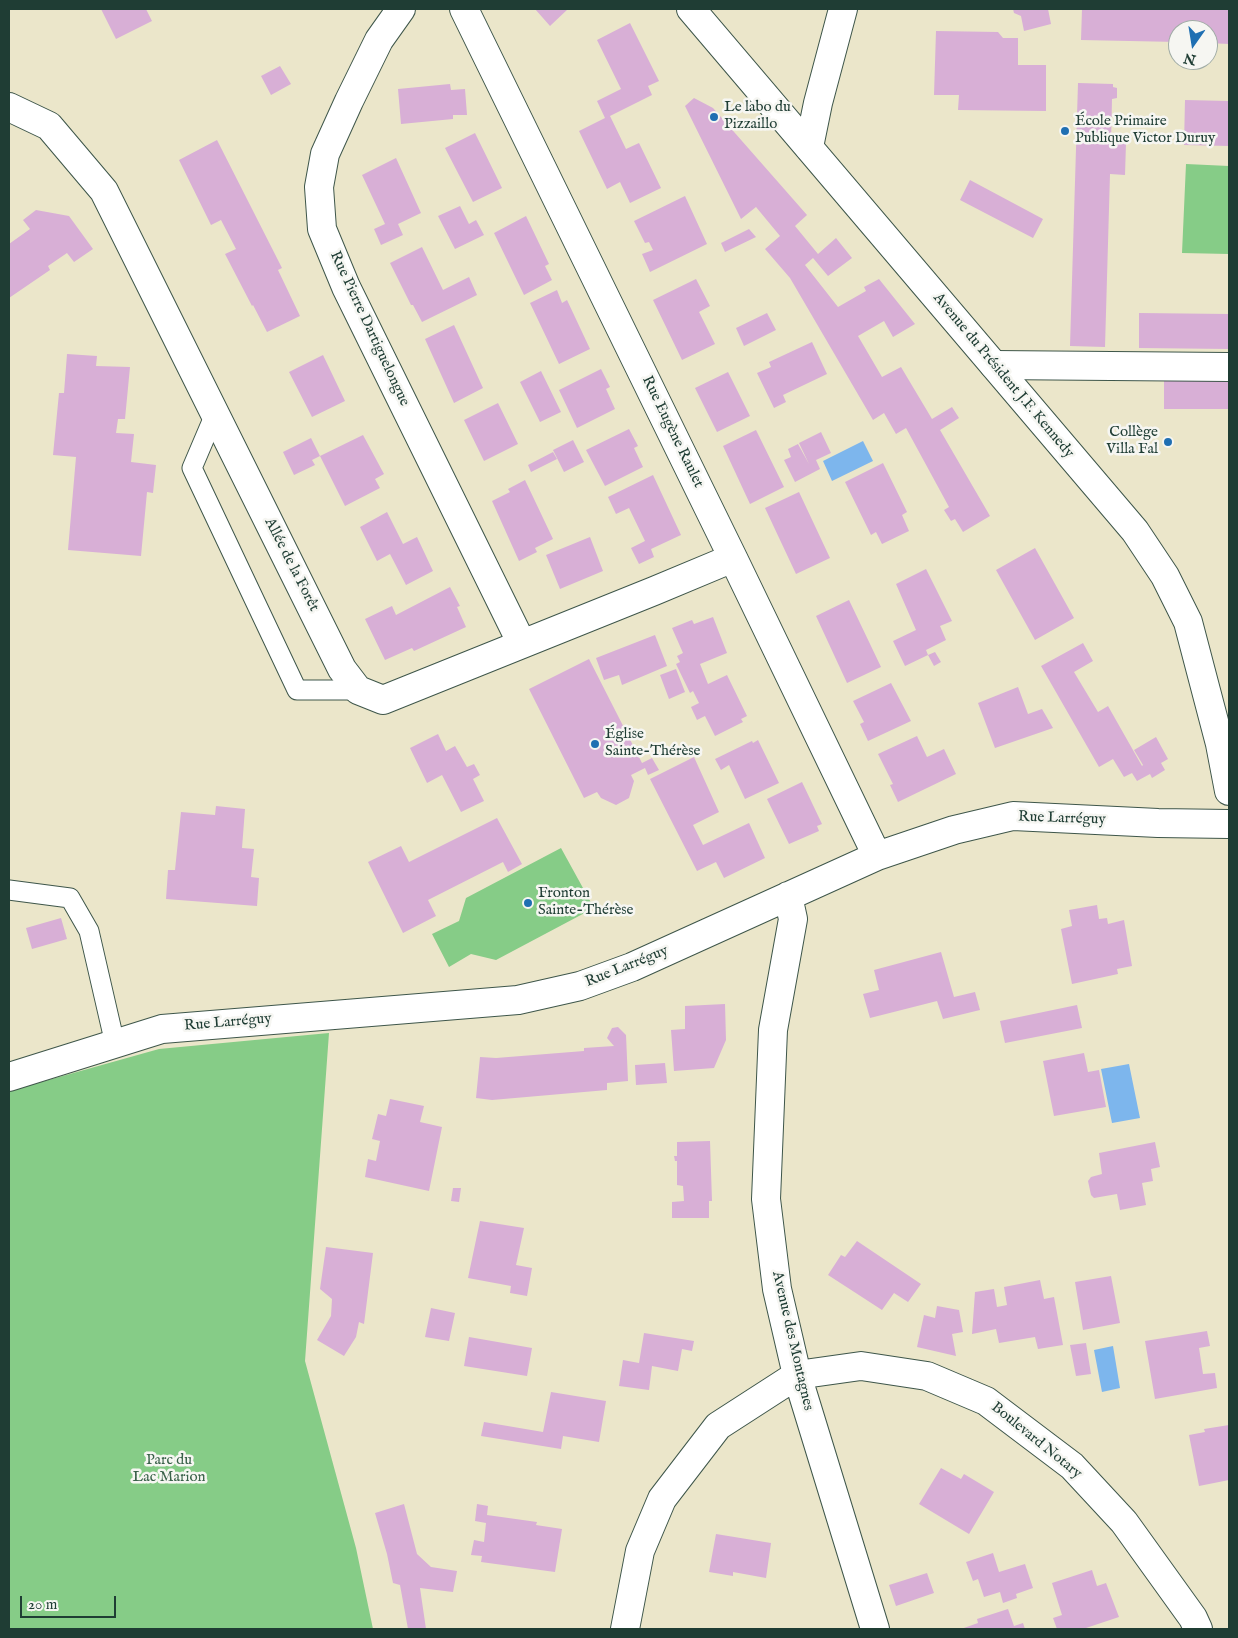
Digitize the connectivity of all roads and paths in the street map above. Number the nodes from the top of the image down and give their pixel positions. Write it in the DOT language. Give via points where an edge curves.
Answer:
graph roads {
  1 [pos="401,9"];
  2 [pos="464,9"];
  3 [pos="691,9"];
  4 [pos="843,9"];
  5 [pos="9,107"];
  6 [pos="809,147"];
  7 [pos="994,366"];
  8 [pos="1229,366"];
  9 [pos="215,414"];
  10 [pos="734,558"];
  11 [pos="522,644"];
  12 [pos="358,690"];
  13 [pos="1229,791"];
  14 [pos="1229,824"];
  15 [pos="877,856"];
  16 [pos="9,890"];
  17 [pos="788,896"];
  18 [pos="115,1044"];
  19 [pos="9,1077"];
  20 [pos="797,1375"];
  21 [pos="626,1629"];
  22 [pos="875,1629"];
  23 [pos="1198,1629"];
  1 -- 11 [label="street, Rue Pierre Dartiguelongue" via="379,40 325,154 319,187 322,229 346,287"];
  2 -- 10 [label="street, Rue Eugène Raulet"];
  3 -- 6 [label="street, Avenue du Président J.F. Kennedy"];
  4 -- 6 [label="street"];
  5 -- 9 [label="street, Allée de la Forêt" via="48,126 104,191"];
  6 -- 7 [label="street, Avenue du Président J.F. Kennedy"];
  7 -- 8 [label="street"];
  7 -- 13 [label="street, Avenue du Président J.F. Kennedy" via="1135,531 1165,576 1188,622"];
  9 -- 12 [label="street, Allée de la Forêt" via="342,669"];
  9 -- 12 [label="lane" via="192,468 297,690"];
  10 -- 11 [label="street"];
  10 -- 15 [label="street, Rue Eugène Raulet"];
  11 -- 12 [label="street" via="383,700"];
  14 -- 15 [label="street, Rue Larréguy" via="1013,816 954,830"];
  15 -- 17 [label="street, Rue Larréguy"];
  16 -- 18 [label="lane" via="70,898 89,931"];
  17 -- 18 [label="street, Rue Larréguy" via="632,967 580,986 518,1000 162,1029"];
  17 -- 20 [label="street, Avenue des Montagnes" via="793,919 773,1030 766,1199 777,1289"];
  18 -- 19 [label="street, Rue Larréguy"];
  20 -- 21 [label="street, Boulevard Notary" via="718,1426 662,1499 640,1551"];
  20 -- 22 [label="street, Avenue des Montagnes"];
  20 -- 23 [label="street, Boulevard Notary" via="861,1366 927,1376 986,1401 1072,1466 1124,1522"];
}
